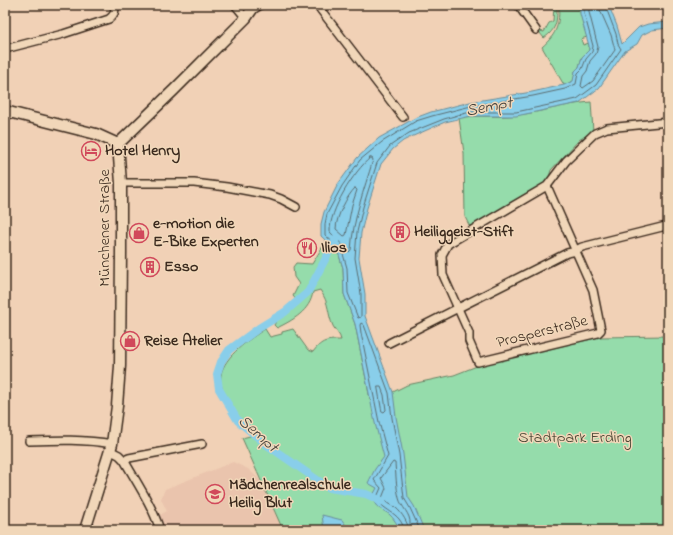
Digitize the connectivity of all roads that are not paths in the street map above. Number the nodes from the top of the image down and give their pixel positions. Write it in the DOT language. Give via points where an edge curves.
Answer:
graph roads {
  1 [pos="114,5"];
  2 [pos="235,5"];
  3 [pos="258,5"];
  4 [pos="262,5"];
  5 [pos="317,5"];
  6 [pos="518,5"];
  7 [pos="246,18"];
  8 [pos="536,30"];
  9 [pos="5,49"];
  10 [pos="5,111"];
  11 [pos="403,117"];
  12 [pos="668,122"];
  13 [pos="118,144"];
  14 [pos="121,183"];
  15 [pos="547,186"];
  16 [pos="296,207"];
  17 [pos="666,226"];
  18 [pos="576,250"];
  19 [pos="457,308"];
  20 [pos="389,343"];
  21 [pos="29,442"];
  22 [pos="202,444"];
  23 [pos="112,447"];
  24 [pos="124,460"];
  25 [pos="84,530"];
  26 [pos="160,530"];
  1 -- 9 [label="street" via="114,15 109,19"];
  2 -- 7 [label="street"];
  3 -- 7 [label="street"];
  4 -- 7 [label="street" via="257,12"];
  5 -- 11 [label="street"];
  6 -- 8 [label="street"];
  7 -- 13 [label="street"];
  10 -- 13 [label="street" via="96,134"];
  12 -- 15 [label="street" via="600,130 566,161"];
  13 -- 14 [label="street, Münchener Straße"];
  14 -- 16 [label="street" via="194,183 227,187 270,195"];
  14 -- 23 [label="street, Münchener Straße" via="120,366"];
  15 -- 18 [label="street, Prosperstraße"];
  15 -- 19 [label="street" via="448,244 442,255 442,264"];
  17 -- 18 [label="street"];
  18 -- 19 [label="street"];
  18 -- 19 [label="street, Prosperstraße" via="594,290 601,330 598,333 478,362 469,340 469,333"];
  19 -- 20 [label="street"];
  21 -- 23 [label="street" via="90,441"];
  22 -- 24 [label="street"];
  23 -- 24 [label="street"];
  23 -- 25 [label="street, Münchener Straße"];
  24 -- 26 [label="street" via="156,517"];
}
